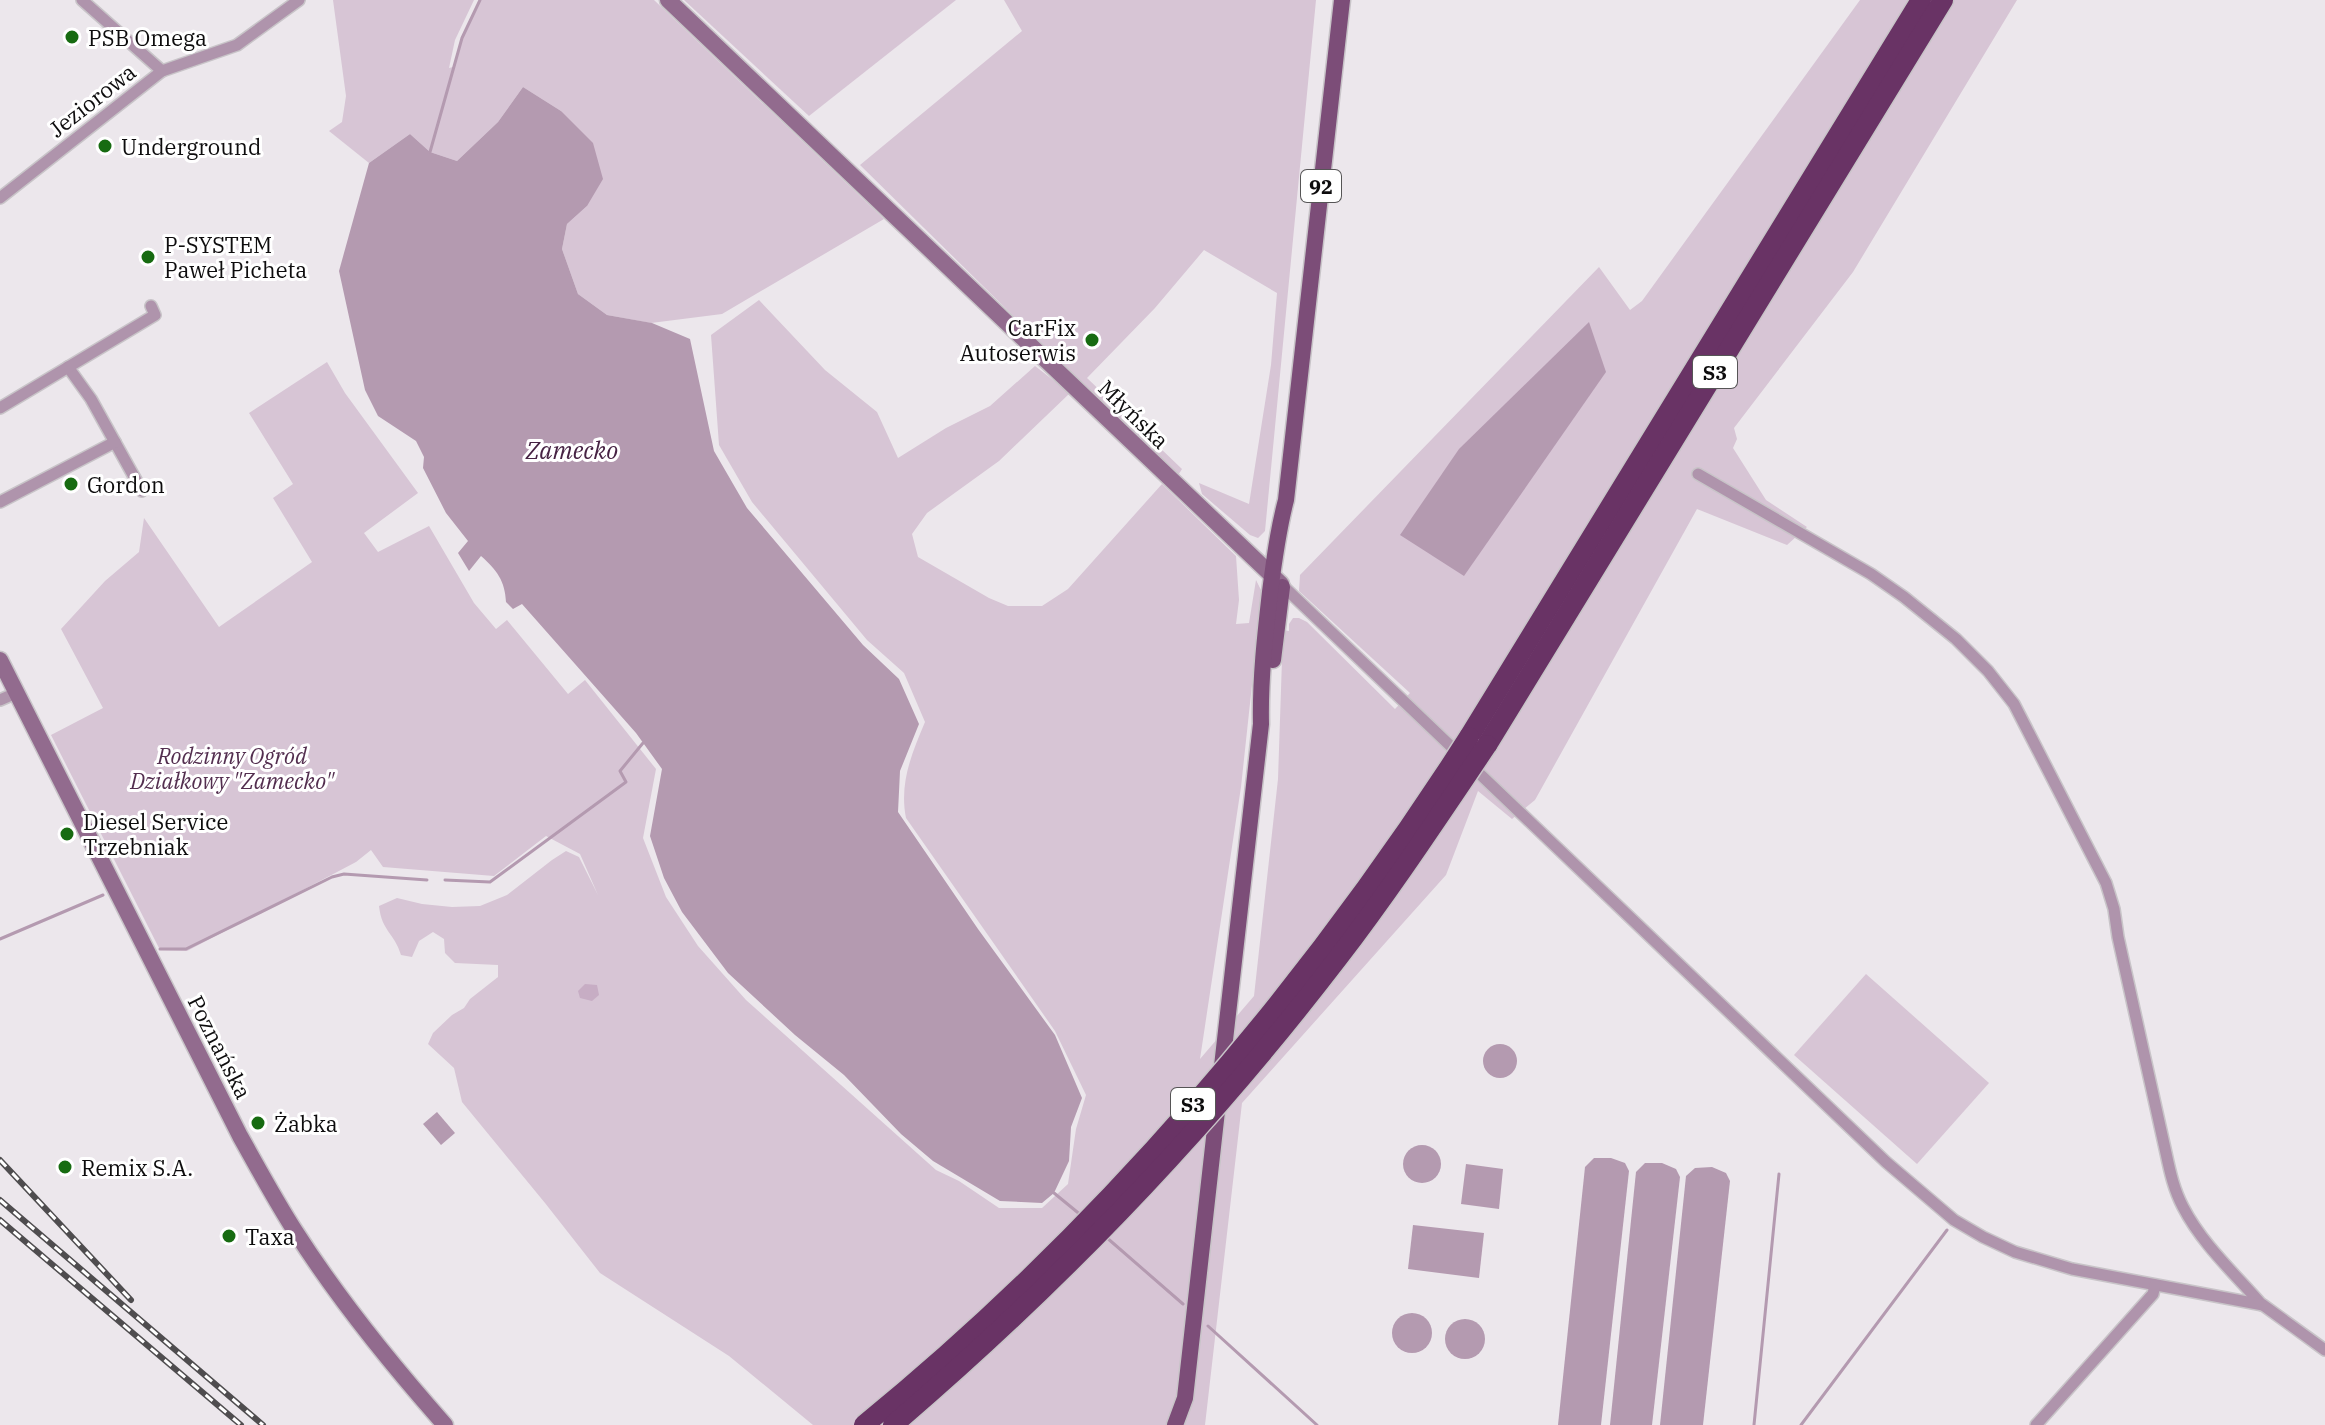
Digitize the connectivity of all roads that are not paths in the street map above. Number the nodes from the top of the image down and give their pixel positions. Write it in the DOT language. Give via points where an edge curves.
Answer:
graph roads {
  1 [pos="82,0"];
  2 [pos="299,0"];
  3 [pos="668,0"];
  4 [pos="1342,0"];
  5 [pos="1921,0"];
  6 [pos="1943,0"];
  7 [pos="162,71"];
  8 [pos="0,198"];
  9 [pos="153,310"];
  10 [pos="68,367"];
  11 [pos="0,408"];
  12 [pos="115,442"];
  13 [pos="1698,474"];
  14 [pos="142,491"];
  15 [pos="0,502"];
  16 [pos="1277,580"];
  17 [pos="0,660"];
  18 [pos="16,693"];
  19 [pos="0,700"];
  20 [pos="1478,741"];
  21 [pos="2155,1285"];
  22 [pos="2263,1305"];
  23 [pos="2325,1350"];
  24 [pos="1185,1398"];
  25 [pos="445,1425"];
  26 [pos="864,1425"];
  27 [pos="893,1425"];
  28 [pos="1175,1425"];
  29 [pos="1189,1425"];
  30 [pos="2036,1425"];
  1 -- 7 [label="street"];
  2 -- 7 [label="street, Jeziorowa" via="237,45"];
  3 -- 16 [label="street, Młyńska"];
  4 -- 16 [label="main road, 92" via="1286,500 1278,530"];
  5 -- 20 [label="highway, S3"];
  6 -- 20 [label="highway, S3"];
  7 -- 8 [label="street, Jeziorowa"];
  9 -- 10 [label="street"];
  10 -- 11 [label="street"];
  10 -- 12 [label="street"];
  12 -- 14 [label="street"];
  12 -- 15 [label="street"];
  13 -- 22 [label="street" via="1904,597 1956,639 2014,704 2106,883 2181,1204 2203,1238"];
  16 -- 21 [label="street, Młyńska" via="1886,1162 1954,1220 2037,1260"];
  16 -- 24 [label="main road, 92" via="1260,689 1261,724"];
  17 -- 18 [label="street, Poznańska"];
  18 -- 19 [label="street"];
  18 -- 25 [label="street, Poznańska" via="275,1200 382,1352"];
  20 -- 26 [label="highway, S3, bridge" via="1266,1019 1161,1140 1032,1273"];
  20 -- 27 [label="highway, S3, bridge" via="1340,955 1244,1074 1066,1266"];
  21 -- 22 [label="street, Młyńska"];
  21 -- 30 [label="street" via="2153,1294"];
  22 -- 23 [label="street"];
  24 -- 28 [label="main road, 92"];
  24 -- 29 [label="main road, 92"];
}
